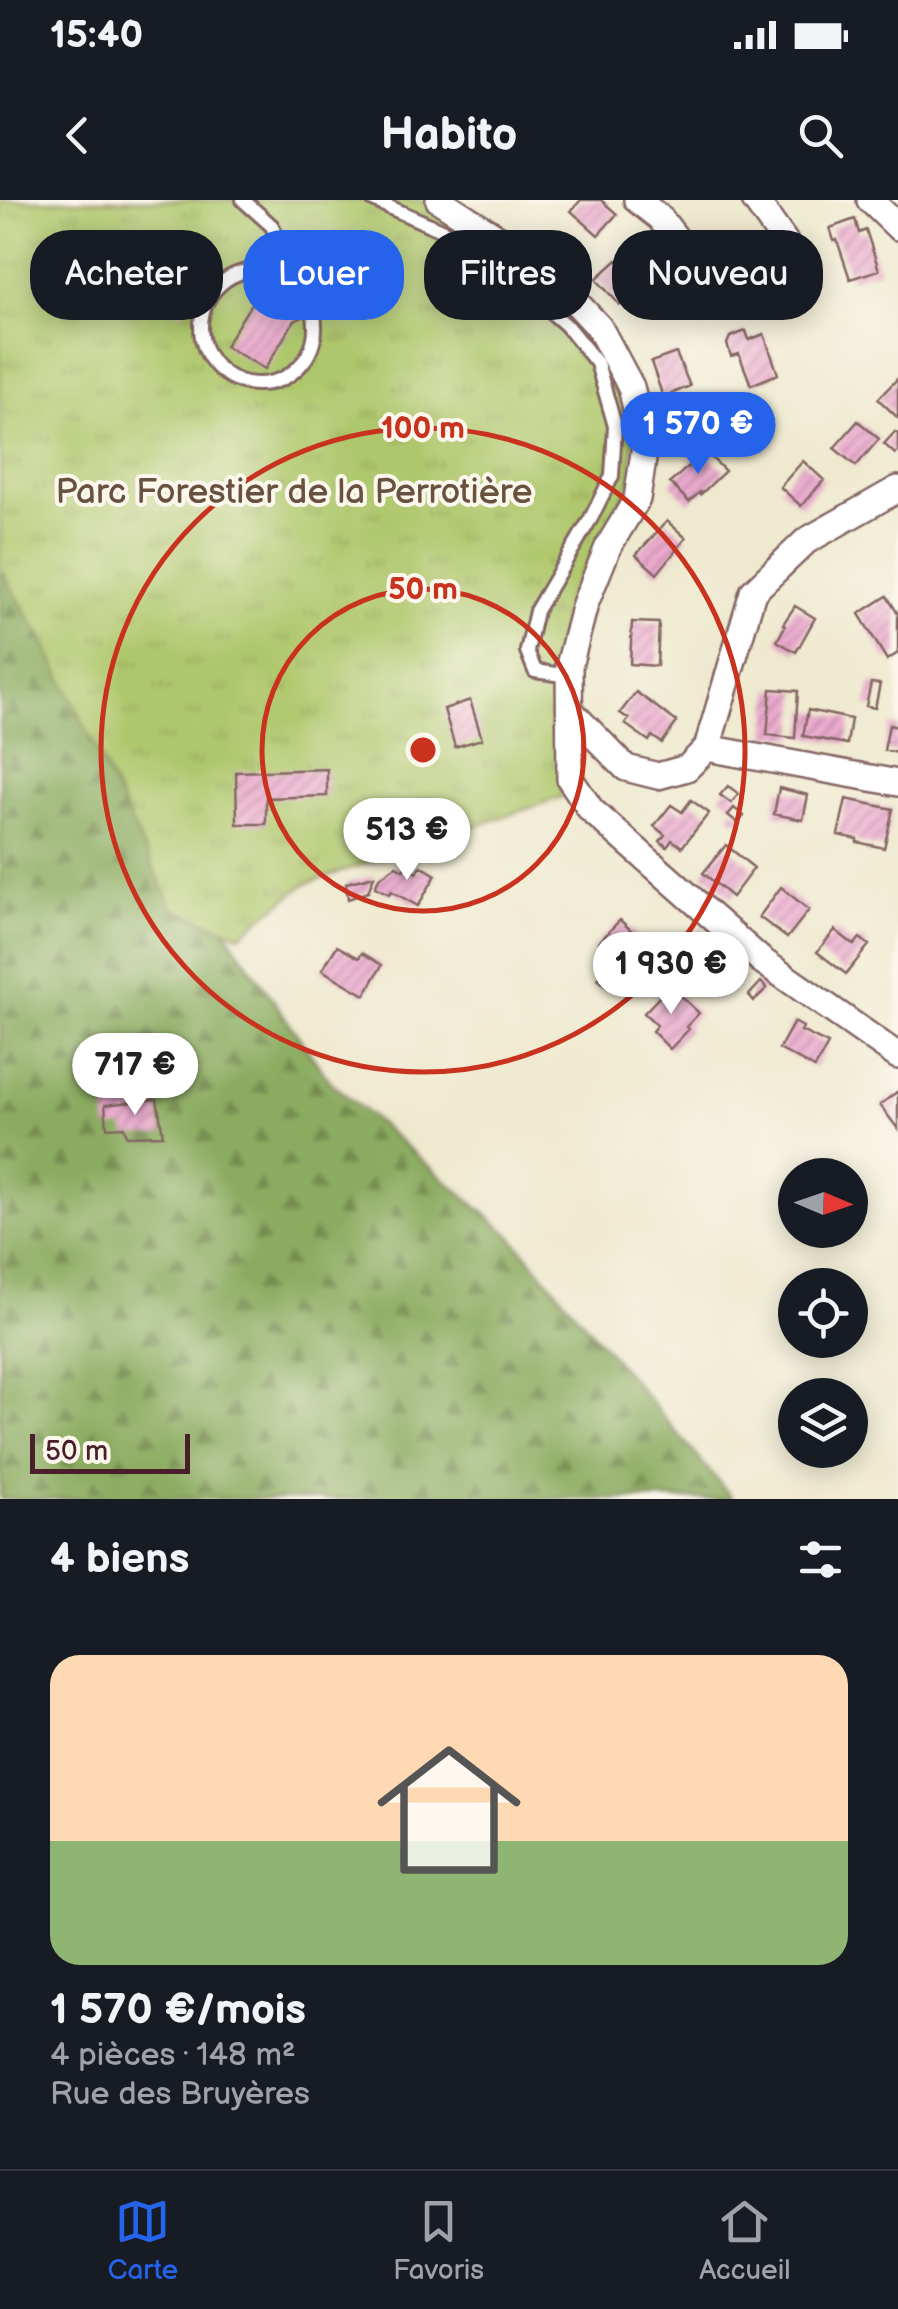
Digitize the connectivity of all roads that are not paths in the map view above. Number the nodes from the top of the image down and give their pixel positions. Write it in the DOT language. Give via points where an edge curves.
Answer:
graph roads {
  1 [pos="243,200"];
  2 [pos="373,200"];
  3 [pos="439,200"];
  4 [pos="638,200"];
  5 [pos="755,200"];
  6 [pos="870,200"];
  7 [pos="898,227"];
  8 [pos="274,230"];
  9 [pos="295,283"];
  10 [pos="898,489"];
  11 [pos="570,676"];
  12 [pos="571,712"];
  13 [pos="707,748"];
  14 [pos="898,783"];
  15 [pos="898,1056"];
  1 -- 8 [label="lane"];
  2 -- 11 [label="lane" via="471,243 566,324 597,363 615,426 612,476 536,611 526,651 535,672"];
  3 -- 11 [label="street" via="556,281 599,327 632,387 645,446 637,499 584,604"];
  4 -- 5 [label="street" via="660,218 718,294 742,304 771,297 784,271 784,242"];
  6 -- 7 [label="street"];
  9 -- 9 [label="lane" via="314,314 310,351 285,378 232,378 206,350 203,312 211,295 241,272 278,273"];
  10 -- 13 [label="street" via="806,540 753,592"];
  11 -- 12 [label="street"];
  12 -- 13 [label="street" via="626,768 658,776 687,768"];
  12 -- 15 [label="street" via="570,780 591,810 760,960"];
  13 -- 14 [label="street"];
}
